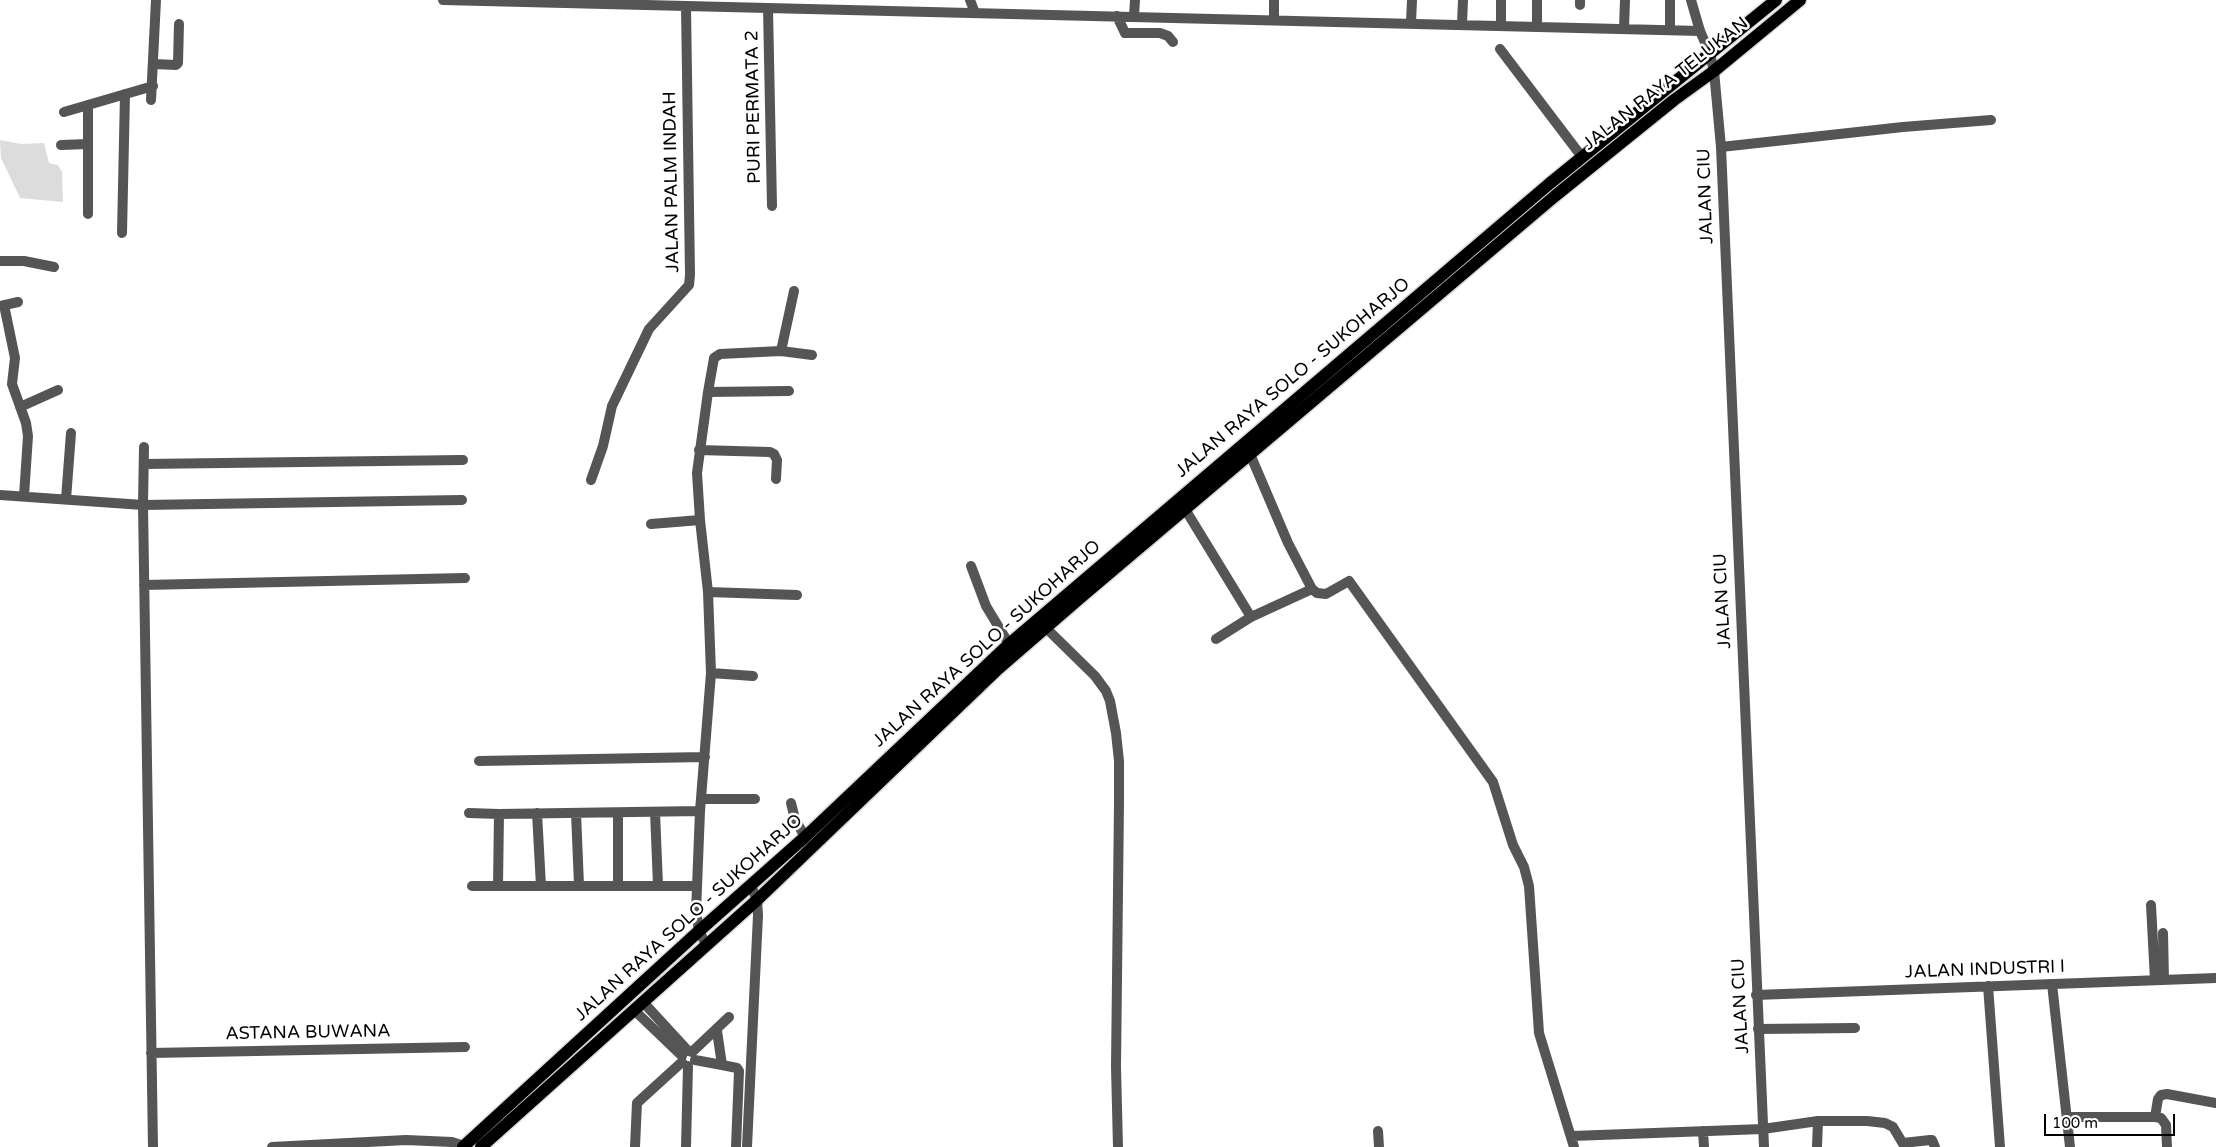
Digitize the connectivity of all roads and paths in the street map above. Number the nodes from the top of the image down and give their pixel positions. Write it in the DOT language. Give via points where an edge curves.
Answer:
graph roads {
  1 [pos="156,0"];
  2 [pos="443,0"];
  3 [pos="970,0"];
  4 [pos="1135,0"];
  5 [pos="1274,0"];
  6 [pos="1412,0"];
  7 [pos="1463,0"];
  8 [pos="1501,0"];
  9 [pos="1537,0"];
  10 [pos="1625,0"];
  11 [pos="1670,0"];
  12 [pos="1691,0"];
  13 [pos="1776,0"];
  14 [pos="1800,0"];
  15 [pos="692,4"];
  16 [pos="737,4"];
  17 [pos="768,8"];
  18 [pos="976,13"];
  19 [pos="1117,16"];
  20 [pos="1134,16"];
  21 [pos="1274,19"];
  22 [pos="1411,23"];
  23 [pos="180,24"];
  24 [pos="1462,24"];
  25 [pos="1501,26"];
  26 [pos="1536,26"];
  27 [pos="1624,29"];
  28 [pos="1670,30"];
  29 [pos="1700,31"];
  30 [pos="1173,42"];
  31 [pos="1500,49"];
  32 [pos="1710,54"];
  33 [pos="154,64"];
  34 [pos="1714,71"];
  35 [pos="152,86"];
  36 [pos="125,94"];
  37 [pos="152,100"];
  38 [pos="88,105"];
  39 [pos="64,112"];
  40 [pos="1991,120"];
  41 [pos="88,144"];
  42 [pos="61,145"];
  43 [pos="1721,147"];
  44 [pos="1582,157"];
  45 [pos="1549,184"];
  46 [pos="1555,196"];
  47 [pos="772,206"];
  48 [pos="88,214"];
  49 [pos="1497,228"];
  50 [pos="122,233"];
  51 [pos="1506,239"];
  52 [pos="0,261"];
  53 [pos="54,267"];
  54 [pos="794,291"];
  55 [pos="18,302"];
  56 [pos="2,306"];
  57 [pos="781,351"];
  58 [pos="812,355"];
  59 [pos="58,390"];
  60 [pos="789,391"];
  61 [pos="708,392"];
  62 [pos="20,407"];
  63 [pos="71,433"];
  64 [pos="144,447"];
  65 [pos="699,450"];
  66 [pos="1250,454"];
  67 [pos="463,460"];
  68 [pos="144,464"];
  69 [pos="776,479"];
  70 [pos="591,480"];
  71 [pos="0,495"];
  72 [pos="24,496"];
  73 [pos="66,499"];
  74 [pos="462,500"];
  75 [pos="142,505"];
  76 [pos="1185,509"];
  77 [pos="700,520"];
  78 [pos="651,524"];
  79 [pos="972,566"];
  80 [pos="1102,571"];
  81 [pos="465,578"];
  82 [pos="144,585"];
  83 [pos="1312,589"];
  84 [pos="708,592"];
  85 [pos="1076,593"];
  86 [pos="797,595"];
  87 [pos="1251,617"];
  88 [pos="1046,628"];
  89 [pos="1216,639"];
  90 [pos="1009,644"];
  91 [pos="711,673"];
  92 [pos="752,676"];
  93 [pos="705,757"];
  94 [pos="479,761"];
  95 [pos="755,798"];
  96 [pos="701,799"];
  97 [pos="791,803"];
  98 [pos="700,811"];
  99 [pos="655,812"];
  100 [pos="469,813"];
  101 [pos="537,813"];
  102 [pos="576,813"];
  103 [pos="618,813"];
  104 [pos="499,814"];
  105 [pos="805,837"];
  106 [pos="579,885"];
  107 [pos="618,885"];
  108 [pos="658,885"];
  109 [pos="472,886"];
  110 [pos="498,886"];
  111 [pos="541,886"];
  112 [pos="697,886"];
  113 [pos="751,886"];
  114 [pos="757,900"];
  115 [pos="2151,905"];
  116 [pos="699,931"];
  117 [pos="2163,933"];
  118 [pos="706,944"];
  119 [pos="2216,978"];
  120 [pos="2160,980"];
  121 [pos="2052,984"];
  122 [pos="1988,986"];
  123 [pos="1756,995"];
  124 [pos="638,1006"];
  125 [pos="729,1017"];
  126 [pos="1855,1028"];
  127 [pos="1758,1029"];
  128 [pos="716,1031"];
  129 [pos="465,1047"];
  130 [pos="151,1053"];
  131 [pos="688,1058"];
  132 [pos="722,1065"];
  133 [pos="2216,1103"];
  134 [pos="2066,1117"];
  135 [pos="2155,1118"];
  136 [pos="1818,1122"];
  137 [pos="1763,1129"];
  138 [pos="1378,1131"];
  139 [pos="1703,1131"];
  140 [pos="1572,1136"];
  141 [pos="1904,1145"];
  142 [pos="463,1146"];
  143 [pos="153,1147"];
  144 [pos="272,1147"];
  145 [pos="480,1147"];
  146 [pos="635,1147"];
  147 [pos="686,1147"];
  148 [pos="736,1147"];
  149 [pos="747,1147"];
  150 [pos="1118,1147"];
  151 [pos="1379,1147"];
  152 [pos="1574,1147"];
  153 [pos="1704,1147"];
  154 [pos="1764,1147"];
  155 [pos="1817,1147"];
  156 [pos="1935,1147"];
  157 [pos="2000,1147"];
  158 [pos="2070,1147"];
  159 [pos="2167,1147"];
  1 -- 33 [label="street"];
  2 -- 15 [label="street"];
  3 -- 18 [label="street"];
  4 -- 20 [label="street"];
  5 -- 21 [label="street"];
  6 -- 22 [label="street"];
  7 -- 24 [label="street"];
  8 -- 25 [label="street"];
  9 -- 26 [label="street"];
  10 -- 27 [label="street"];
  11 -- 28 [label="street"];
  12 -- 29 [label="street, JALAN CIU"];
  13 -- 32 [label="main road, JALAN RAYA TELUKAN"];
  14 -- 34 [label="main road, JALAN RAYA TELUKAN"];
  15 -- 16 [label="street"];
  15 -- 70 [label="street, JALAN PALM INDAH" via="689,285 649,329 612,406"];
  16 -- 17 [label="street"];
  17 -- 18 [label="street"];
  17 -- 47 [label="street, PURI PERMATA 2"];
  18 -- 19 [label="street"];
  19 -- 20 [label="street"];
  19 -- 30 [label="street" via="1126,34 1160,33"];
  20 -- 21 [label="street"];
  21 -- 22 [label="street"];
  22 -- 24 [label="street"];
  23 -- 33 [label="street" via="178,63"];
  24 -- 25 [label="street"];
  25 -- 26 [label="street"];
  26 -- 27 [label="street"];
  27 -- 28 [label="street"];
  28 -- 29 [label="street"];
  29 -- 32 [label="street, JALAN CIU"];
  31 -- 44 [label="street"];
  32 -- 34 [label="street, JALAN CIU"];
  32 -- 44 [label="main road, JALAN RAYA TELUKAN"];
  33 -- 35 [label="street"];
  34 -- 43 [label="street, JALAN CIU"];
  34 -- 46 [label="main road, JALAN RAYA TELUKAN"];
  35 -- 36 [label="street"];
  35 -- 37 [label="street"];
  36 -- 38 [label="street"];
  36 -- 50 [label="street"];
  38 -- 39 [label="street"];
  38 -- 41 [label="street"];
  40 -- 43 [label="street"];
  41 -- 42 [label="street"];
  41 -- 48 [label="street"];
  43 -- 123 [label="street, JALAN CIU"];
  44 -- 45 [label="main road, JALAN RAYA TELUKAN"];
  45 -- 49 [label="main road, JALAN RAYA SOLO - SUKOHARJO"];
  46 -- 51 [label="main road, JALAN RAYA SOLO - SUKOHARJO"];
  49 -- 51 [label="main road"];
  49 -- 80 [label="main road, JALAN RAYA SOLO - SUKOHARJO"];
  51 -- 66 [label="main road, JALAN RAYA SOLO - SUKOHARJO"];
  52 -- 53 [label="street" via="24,261"];
  54 -- 57 [label="street"];
  55 -- 56 [label="street"];
  56 -- 62 [label="street" via="15,358 12,382"];
  57 -- 58 [label="street"];
  57 -- 61 [label="street" via="716,356"];
  59 -- 62 [label="street"];
  60 -- 61 [label="street"];
  61 -- 65 [label="street"];
  62 -- 72 [label="street" via="28,436"];
  63 -- 73 [label="street"];
  64 -- 68 [label="street"];
  65 -- 69 [label="street" via="770,452 776,456"];
  65 -- 77 [label="street"];
  66 -- 76 [label="main road, JALAN RAYA SOLO - SUKOHARJO"];
  66 -- 83 [label="street" via="1288,543"];
  67 -- 68 [label="street"];
  68 -- 75 [label="street"];
  71 -- 72 [label="street"];
  72 -- 73 [label="street"];
  73 -- 75 [label="street"];
  74 -- 75 [label="street"];
  75 -- 82 [label="street"];
  76 -- 80 [label="main road, JALAN RAYA SOLO - SUKOHARJO"];
  76 -- 87 [label="street"];
  77 -- 78 [label="street"];
  77 -- 84 [label="street"];
  79 -- 90 [label="street" via="986,606"];
  80 -- 85 [label="main road, JALAN RAYA SOLO - SUKOHARJO"];
  81 -- 82 [label="street"];
  82 -- 130 [label="street"];
  83 -- 87 [label="street"];
  83 -- 140 [label="street" via="1321,595 1326,594 1349,581 1494,782 1529,886 1539,1033"];
  84 -- 86 [label="street"];
  84 -- 91 [label="street"];
  85 -- 88 [label="main road, JALAN RAYA SOLO - SUKOHARJO"];
  85 -- 90 [label="main road, JALAN RAYA SOLO - SUKOHARJO"];
  87 -- 89 [label="street"];
  88 -- 114 [label="main road, JALAN RAYA SOLO - SUKOHARJO" via="998,669"];
  88 -- 150 [label="street" via="1106,691 1116,733 1119,794"];
  90 -- 105 [label="main road, JALAN RAYA SOLO - SUKOHARJO"];
  91 -- 92 [label="street"];
  91 -- 93 [label="street"];
  93 -- 94 [label="street"];
  93 -- 96 [label="street"];
  95 -- 96 [label="street"];
  96 -- 98 [label="street"];
  97 -- 105 [label="street"];
  98 -- 99 [label="street"];
  98 -- 112 [label="street"];
  99 -- 103 [label="street"];
  99 -- 108 [label="street"];
  100 -- 104 [label="street"];
  101 -- 102 [label="street"];
  101 -- 104 [label="street"];
  101 -- 111 [label="street"];
  102 -- 103 [label="street"];
  102 -- 106 [label="street"];
  103 -- 107 [label="street"];
  104 -- 110 [label="street"];
  105 -- 113 [label="main road, JALAN RAYA SOLO - SUKOHARJO"];
  106 -- 107 [label="street"];
  106 -- 111 [label="street"];
  107 -- 108 [label="street"];
  108 -- 112 [label="street"];
  109 -- 110 [label="street"];
  110 -- 111 [label="street"];
  112 -- 116 [label="street"];
  113 -- 114 [label="street"];
  113 -- 116 [label="main road, JALAN RAYA SOLO - SUKOHARJO"];
  114 -- 118 [label="main road, JALAN RAYA SOLO - SUKOHARJO"];
  114 -- 149 [label="street"];
  115 -- 120 [label="street"];
  116 -- 118 [label="street"];
  116 -- 142 [label="main road, JALAN RAYA SOLO - SUKOHARJO"];
  117 -- 120 [label="street"];
  118 -- 124 [label="main road, JALAN RAYA SOLO - SUKOHARJO"];
  119 -- 120 [label="street, JALAN INDUSTRI I"];
  120 -- 121 [label="street, JALAN INDUSTRI I"];
  121 -- 122 [label="street, JALAN INDUSTRI I"];
  121 -- 134 [label="street"];
  122 -- 123 [label="street, JALAN INDUSTRI I"];
  122 -- 157 [label="street"];
  123 -- 127 [label="street, JALAN CIU"];
  124 -- 131 [label="street"];
  124 -- 145 [label="main road, JALAN RAYA SOLO - SUKOHARJO"];
  125 -- 128 [label="street"];
  126 -- 127 [label="street"];
  127 -- 137 [label="street, JALAN CIU"];
  128 -- 131 [label="street"];
  128 -- 132 [label="street"];
  129 -- 130 [label="street, ASTANA BUWANA"];
  130 -- 143 [label="street"];
  131 -- 132 [label="street"];
  131 -- 146 [label="street" via="637,1103"];
  131 -- 147 [label="street"];
  132 -- 148 [label="street" via="739,1071"];
  133 -- 135 [label="street" via="2161,1094"];
  134 -- 135 [label="street"];
  134 -- 158 [label="street"];
  135 -- 159 [label="street" via="2160,1118 2166,1125"];
  136 -- 137 [label="street"];
  136 -- 141 [label="street" via="1885,1123 1892,1127"];
  136 -- 155 [label="street"];
  137 -- 139 [label="street"];
  137 -- 154 [label="street, JALAN CIU"];
  138 -- 151 [label="street"];
  139 -- 140 [label="street"];
  139 -- 153 [label="street"];
  140 -- 152 [label="street"];
  141 -- 156 [label="street" via="1932,1140"];
  142 -- 144 [label="street" via="406,1140"];
}
